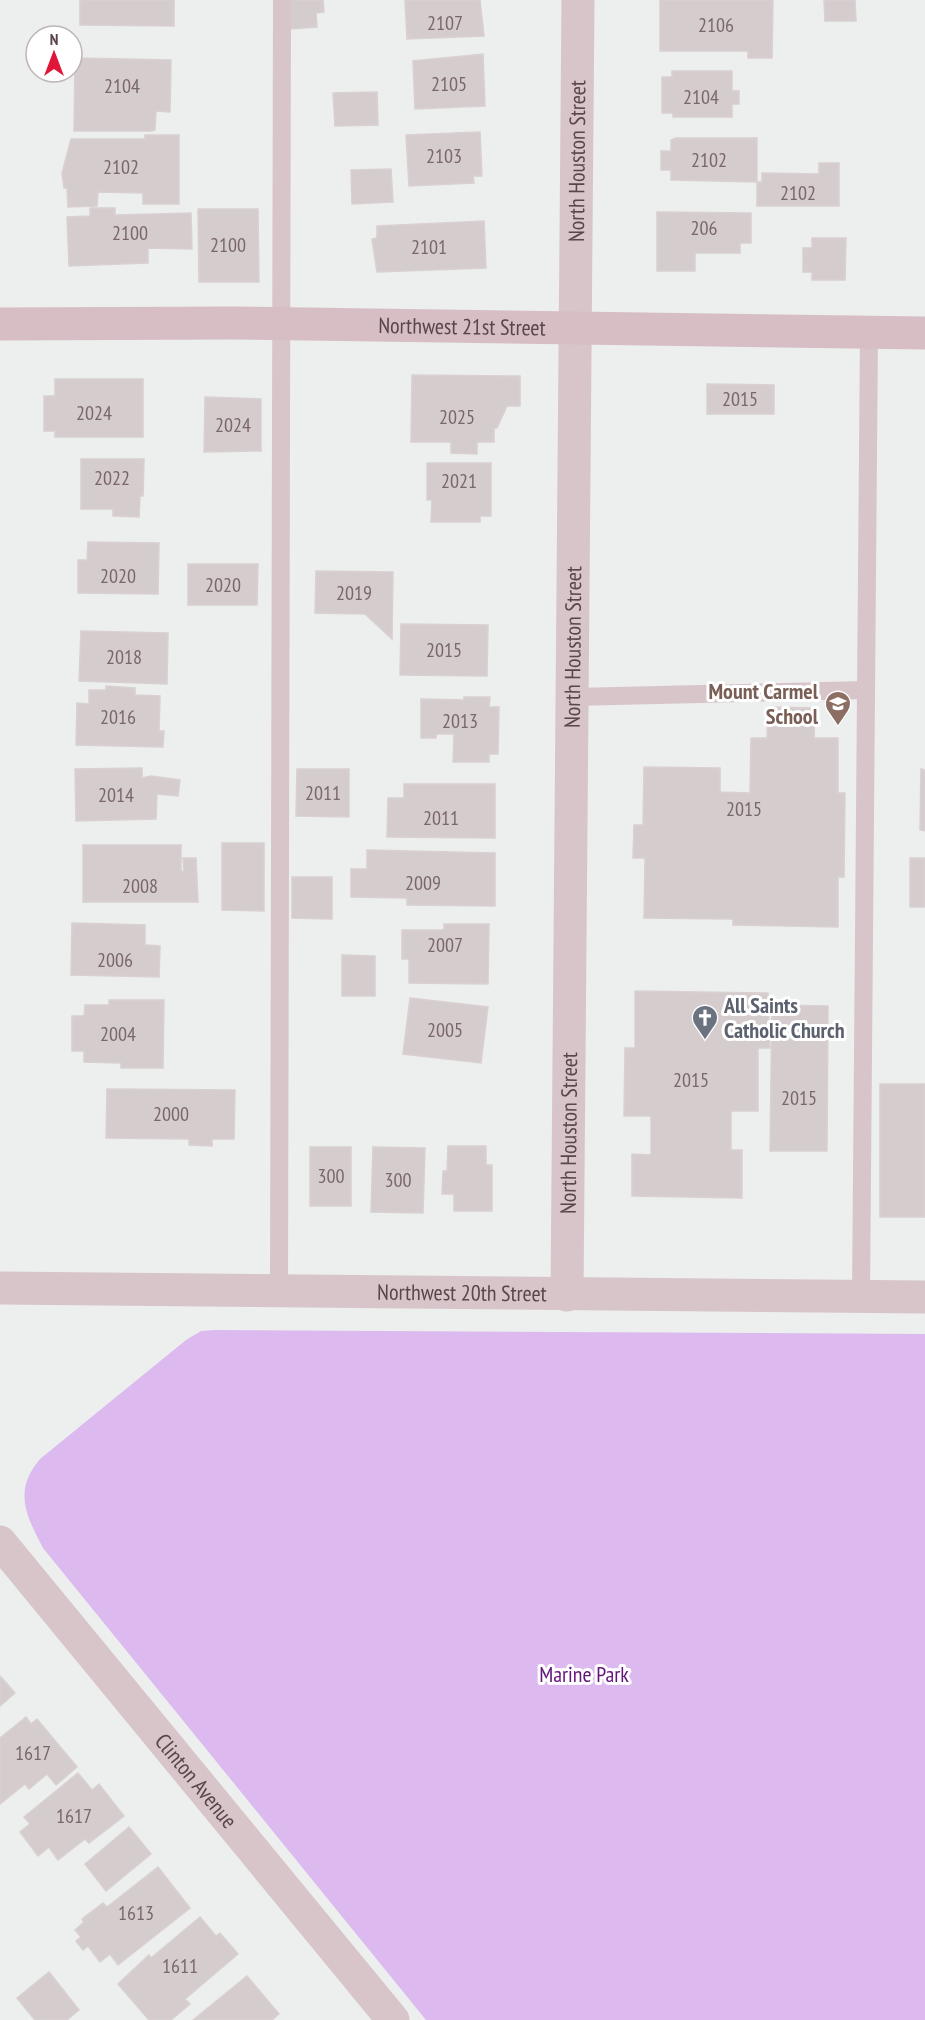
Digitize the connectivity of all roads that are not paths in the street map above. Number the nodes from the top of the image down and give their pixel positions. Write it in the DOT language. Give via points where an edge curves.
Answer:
graph roads {
  1 [pos="282,0"];
  2 [pos="578,0"];
  3 [pos="0,324"];
  4 [pos="279,324"];
  5 [pos="577,328"];
  6 [pos="869,332"];
  7 [pos="925,333"];
  8 [pos="866,690"];
  9 [pos="573,697"];
  10 [pos="0,1288"];
  11 [pos="279,1292"];
  12 [pos="567,1295"];
  13 [pos="861,1296"];
  14 [pos="925,1297"];
  15 [pos="0,1542"];
  16 [pos="393,2020"];
  1 -- 4 [label="lane"];
  2 -- 5 [label="street, North Houston Street"];
  3 -- 4 [label="street, Northwest 21st Street"];
  4 -- 5 [label="street, Northwest 21st Street"];
  4 -- 11 [label="lane"];
  5 -- 6 [label="street, Northwest 21st Street"];
  5 -- 9 [label="street, North Houston Street"];
  6 -- 7 [label="street, Northwest 21st Street"];
  6 -- 8 [label="lane"];
  8 -- 9 [label="lane"];
  8 -- 13 [label="lane"];
  9 -- 12 [label="street, North Houston Street"];
  10 -- 11 [label="street, Northwest 20th Street"];
  11 -- 12 [label="street, Northwest 20th Street"];
  12 -- 13 [label="street, Northwest 20th Street"];
  13 -- 14 [label="street, Northwest 20th Street"];
  15 -- 16 [label="street, Clinton Avenue"];
}
